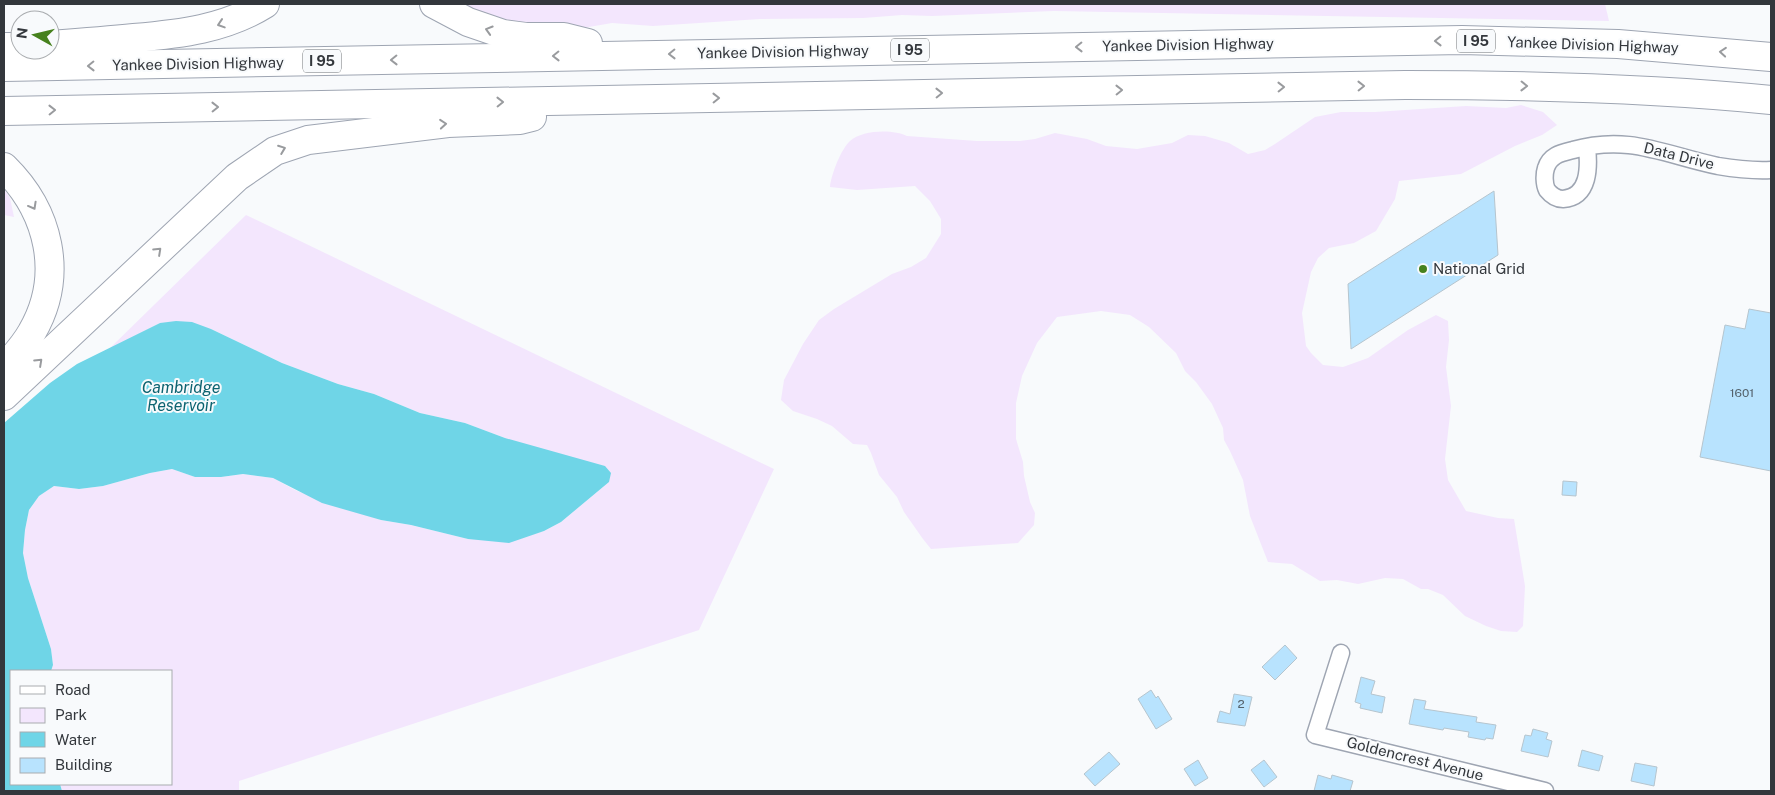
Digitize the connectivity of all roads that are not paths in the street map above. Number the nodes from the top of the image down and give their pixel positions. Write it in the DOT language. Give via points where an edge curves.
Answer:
graph roads {
  1 [pos="265,4"];
  2 [pos="434,4"];
  3 [pos="60,44"];
  4 [pos="640,55"];
  5 [pos="1771,56"];
  6 [pos="4,68"];
  7 [pos="587,100"];
  8 [pos="1771,100"];
  9 [pos="4,111"];
  10 [pos="1587,147"];
  11 [pos="4,168"];
  12 [pos="1771,170"];
  13 [pos="4,368"];
  14 [pos="4,396"];
  15 [pos="1341,653"];
  16 [pos="1545,791"];
  1 -- 3 [label="highway, one-way" via="236,19 200,30"];
  4 -- 2 [label="highway, one-way" via="564,37 503,34 468,22"];
  5 -- 4 [label="highway, Yankee Division Highway / I 95, one-way" via="1618,44 1462,40"];
  4 -- 6 [label="highway, Yankee Division Highway / I 95, one-way"];
  7 -- 8 [label="highway, one-way" via="1448,85 1627,89"];
  9 -- 7 [label="highway, one-way"];
  14 -- 7 [label="highway, one-way" via="237,177 275,151 332,136 448,123 520,120"];
  10 -- 12 [label="street, Data Drive" via="1631,145 1730,168"];
  11 -- 13 [label="highway, one-way" via="16,180 43,225 50,269 47,295 32,333"];
  15 -- 16 [label="street, Goldencrest Avenue" via="1315,734"];
}
